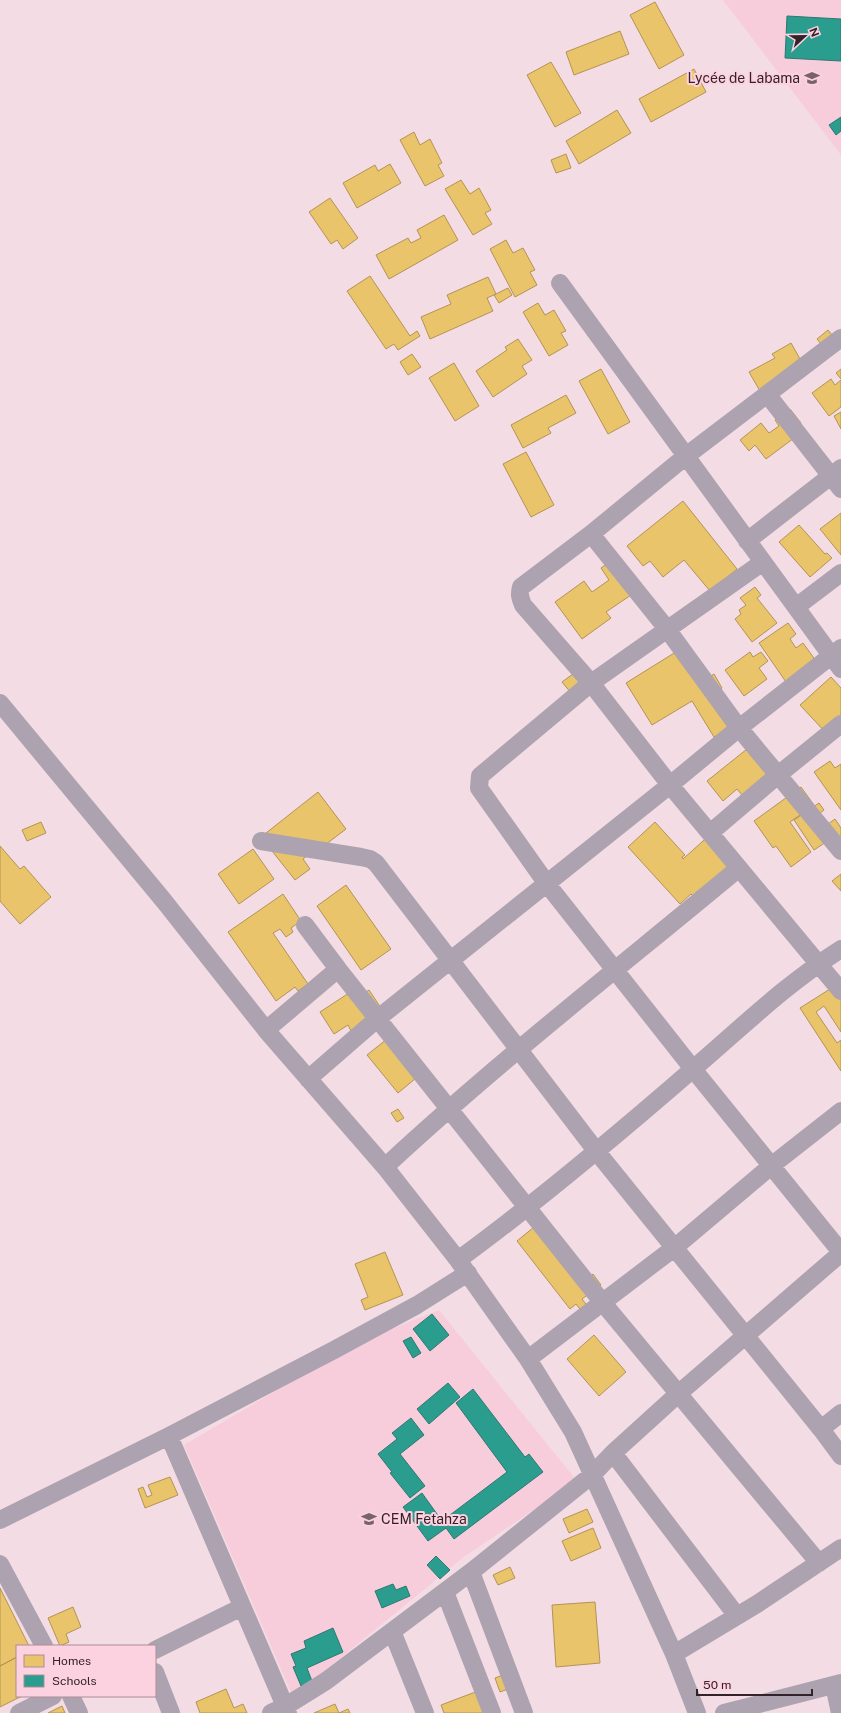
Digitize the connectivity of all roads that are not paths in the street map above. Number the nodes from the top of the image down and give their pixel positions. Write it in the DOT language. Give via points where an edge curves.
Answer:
graph roads {
  1 [pos="560,283"];
  2 [pos="841,338"];
  3 [pos="767,394"];
  4 [pos="686,456"];
  5 [pos="838,478"];
  6 [pos="591,534"];
  7 [pos="747,541"];
  8 [pos="763,562"];
  9 [pos="841,573"];
  10 [pos="796,607"];
  11 [pos="667,629"];
  12 [pos="838,658"];
  13 [pos="591,683"];
  14 [pos="0,703"];
  15 [pos="841,724"];
  16 [pos="739,728"];
  17 [pos="778,774"];
  18 [pos="670,785"];
  19 [pos="710,832"];
  20 [pos="261,842"];
  21 [pos="841,851"];
  22 [pos="739,868"];
  23 [pos="546,884"];
  24 [pos="306,925"];
  25 [pos="841,950"];
  26 [pos="450,961"];
  27 [pos="818,964"];
  28 [pos="338,969"];
  29 [pos="615,971"];
  30 [pos="841,991"];
  31 [pos="377,1019"];
  32 [pos="266,1030"];
  33 [pos="518,1049"];
  34 [pos="693,1069"];
  35 [pos="308,1079"];
  36 [pos="449,1108"];
  37 [pos="841,1111"];
  38 [pos="597,1152"];
  39 [pos="771,1166"];
  40 [pos="385,1167"];
  41 [pos="527,1207"];
  42 [pos="674,1248"];
  43 [pos="841,1252"];
  44 [pos="463,1266"];
  45 [pos="603,1303"];
  46 [pos="745,1335"];
  47 [pos="528,1359"];
  48 [pos="678,1394"];
  49 [pos="841,1412"];
  50 [pos="821,1429"];
  51 [pos="168,1436"];
  52 [pos="614,1453"];
  53 [pos="841,1456"];
  54 [pos="592,1475"];
  55 [pos="0,1520"];
  56 [pos="841,1548"];
  57 [pos="818,1563"];
  58 [pos="0,1564"];
  59 [pos="471,1572"];
  60 [pos="445,1592"];
  61 [pos="242,1607"];
  62 [pos="737,1616"];
  63 [pos="392,1631"];
  64 [pos="43,1645"];
  65 [pos="156,1650"];
  66 [pos="674,1654"];
  67 [pos="156,1675"];
  68 [pos="837,1684"];
  69 [pos="51,1697"];
  70 [pos="71,1697"];
  71 [pos="282,1711"];
  72 [pos="19,1713"];
  73 [pos="79,1713"];
  74 [pos="171,1713"];
  75 [pos="425,1713"];
  76 [pos="492,1713"];
  77 [pos="524,1713"];
  78 [pos="698,1713"];
  79 [pos="724,1713"];
  80 [pos="840,1713"];
  1 -- 4 [label="street"];
  2 -- 3 [label="street"];
  3 -- 4 [label="street"];
  3 -- 5 [label="street"];
  4 -- 6 [label="street"];
  4 -- 7 [label="street"];
  5 -- 7 [label="street"];
  6 -- 11 [label="street"];
  6 -- 13 [label="street" via="521,587 520,592 523,605"];
  7 -- 8 [label="street"];
  8 -- 10 [label="street"];
  8 -- 11 [label="street"];
  9 -- 10 [label="street"];
  10 -- 12 [label="street"];
  11 -- 13 [label="street"];
  11 -- 16 [label="street"];
  12 -- 16 [label="street"];
  13 -- 18 [label="street"];
  13 -- 23 [label="street" via="480,776 481,792"];
  14 -- 32 [label="street" via="164,901"];
  15 -- 17 [label="street"];
  16 -- 17 [label="street"];
  16 -- 18 [label="street"];
  17 -- 19 [label="street"];
  17 -- 21 [label="street"];
  18 -- 19 [label="street"];
  18 -- 23 [label="street"];
  19 -- 22 [label="street"];
  20 -- 26 [label="street" via="370,859 376,863"];
  22 -- 27 [label="street"];
  22 -- 29 [label="street"];
  23 -- 26 [label="street"];
  23 -- 29 [label="street"];
  24 -- 28 [label="street"];
  25 -- 27 [label="street"];
  26 -- 31 [label="street"];
  26 -- 33 [label="street"];
  27 -- 30 [label="street"];
  27 -- 34 [label="street"];
  28 -- 31 [label="street"];
  28 -- 32 [label="street"];
  29 -- 33 [label="street"];
  29 -- 34 [label="street"];
  31 -- 35 [label="street"];
  31 -- 36 [label="street"];
  32 -- 35 [label="street"];
  33 -- 36 [label="street"];
  33 -- 38 [label="street"];
  34 -- 38 [label="street"];
  34 -- 39 [label="street"];
  35 -- 40 [label="street"];
  36 -- 40 [label="street"];
  36 -- 41 [label="street"];
  37 -- 39 [label="street"];
  38 -- 41 [label="street"];
  38 -- 42 [label="street"];
  39 -- 42 [label="street"];
  39 -- 43 [label="street"];
  40 -- 44 [label="street"];
  41 -- 44 [label="street"];
  41 -- 45 [label="street"];
  42 -- 45 [label="street"];
  42 -- 46 [label="street"];
  43 -- 46 [label="street"];
  44 -- 47 [label="street"];
  44 -- 51 [label="street" via="417,1305"];
  45 -- 47 [label="street"];
  45 -- 48 [label="street"];
  46 -- 48 [label="street"];
  46 -- 50 [label="street"];
  47 -- 54 [label="street" via="573,1432"];
  48 -- 52 [label="street"];
  48 -- 57 [label="street"];
  49 -- 50 [label="street"];
  50 -- 53 [label="street"];
  51 -- 55 [label="street"];
  51 -- 61 [label="street"];
  52 -- 54 [label="street"];
  52 -- 62 [label="street"];
  54 -- 59 [label="street"];
  54 -- 66 [label="street"];
  56 -- 57 [label="street"];
  57 -- 62 [label="street"];
  58 -- 64 [label="street"];
  59 -- 60 [label="street"];
  59 -- 77 [label="street"];
  60 -- 63 [label="street"];
  60 -- 76 [label="street"];
  61 -- 65 [label="street"];
  61 -- 71 [label="street"];
  62 -- 66 [label="street"];
  63 -- 71 [label="street" via="326,1682"];
  63 -- 75 [label="street"];
  66 -- 78 [label="street"];
  67 -- 74 [label="street"];
  68 -- 79 [label="street"];
  68 -- 80 [label="street"];
  69 -- 72 [label="street"];
  70 -- 73 [label="street"];
}
